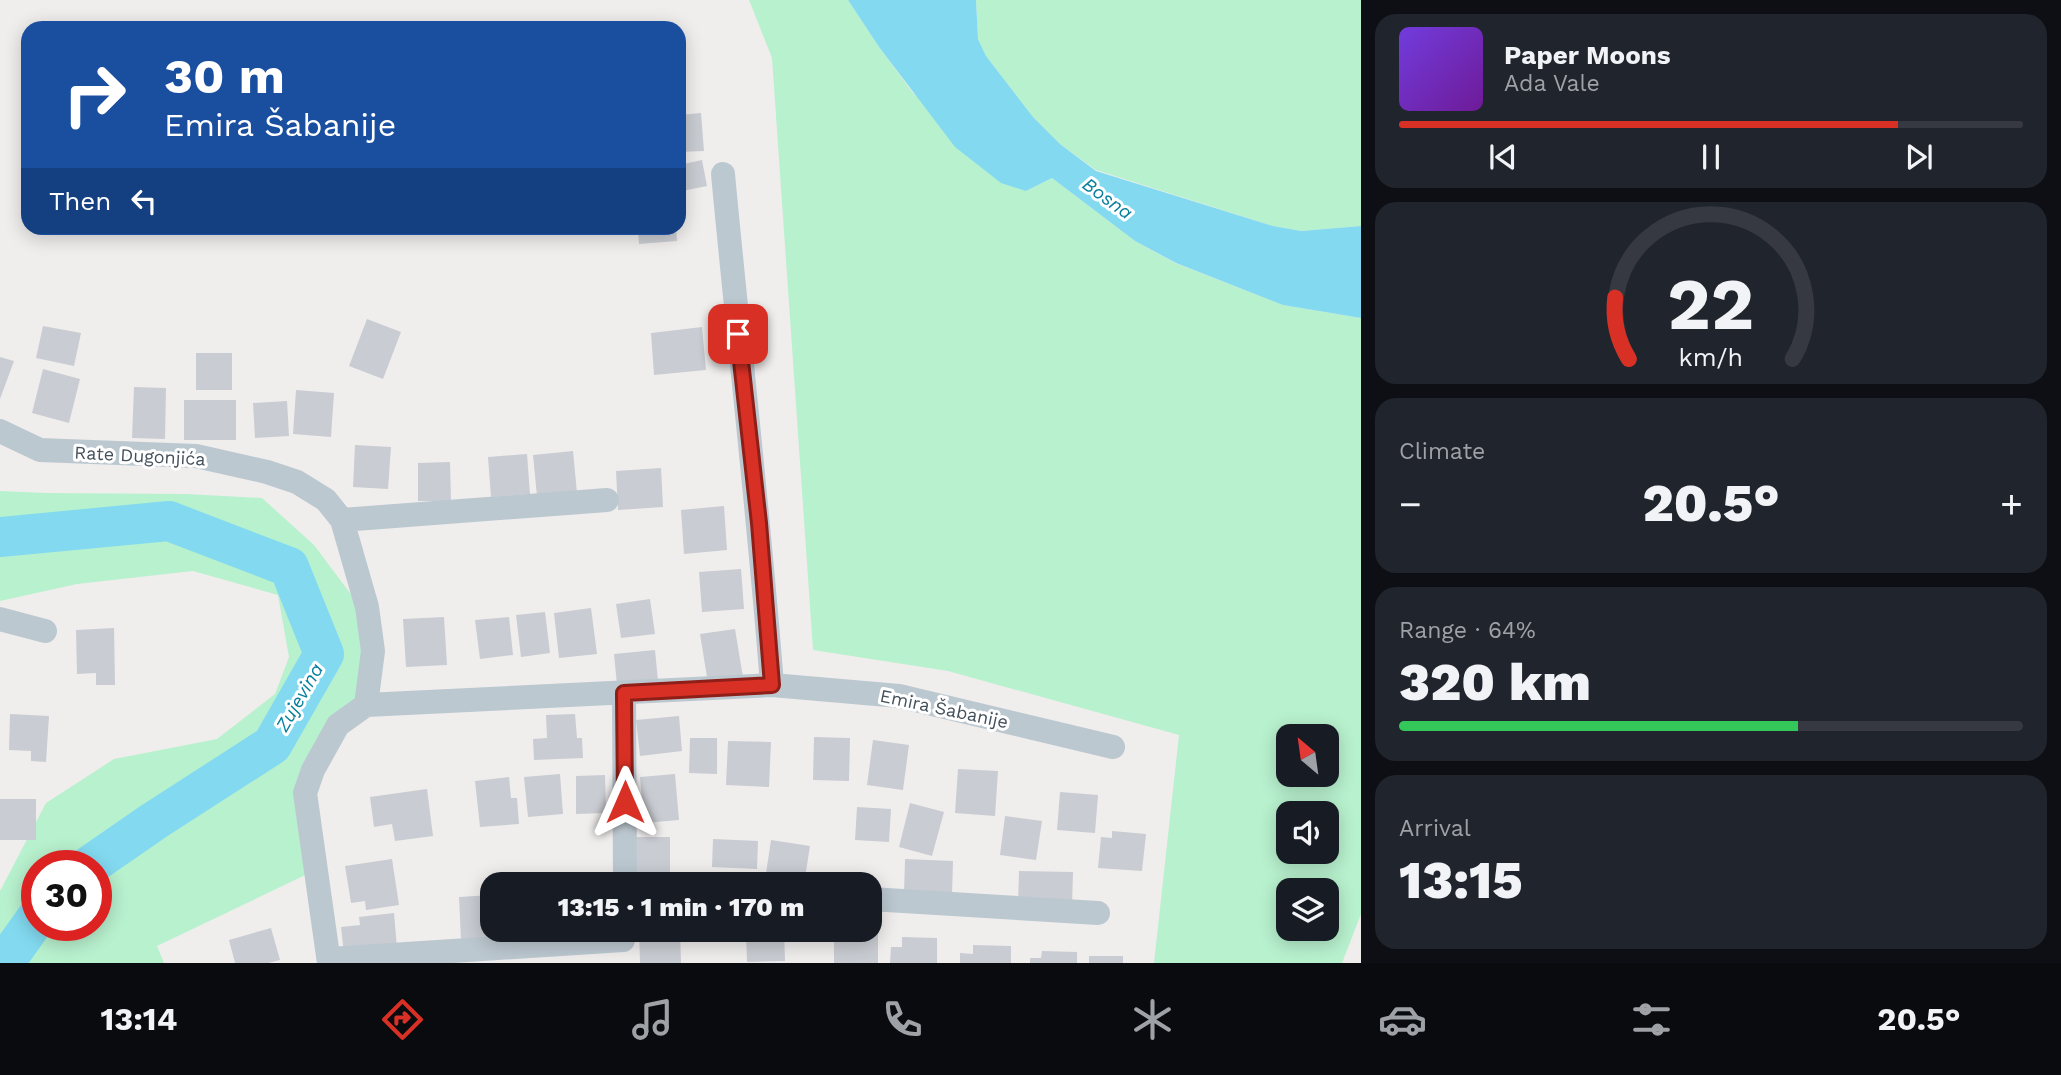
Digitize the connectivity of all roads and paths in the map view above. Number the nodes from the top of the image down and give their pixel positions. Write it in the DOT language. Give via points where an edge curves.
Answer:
graph roads {
  1 [pos="723,174"];
  2 [pos="0,431"];
  3 [pos="607,500"];
  4 [pos="342,520"];
  5 [pos="0,619"];
  6 [pos="45,631"];
  7 [pos="772,685"];
  8 [pos="624,693"];
  9 [pos="366,705"];
  10 [pos="1112,747"];
  11 [pos="625,872"];
  12 [pos="882,900"];
  13 [pos="1098,913"];
  14 [pos="595,942"];
  15 [pos="329,961"];
  1 -- 7 [label="street"];
  2 -- 4 [label="street, Rate Dugonjića" via="40,450 196,456 267,472 297,482 326,500"];
  3 -- 4 [label="street"];
  4 -- 9 [label="street, Rate Dugonjića" via="372,640"];
  5 -- 6 [label="street"];
  7 -- 8 [label="street, Emira Šabanije"];
  7 -- 10 [label="street, Emira Šabanije" via="899,695"];
  8 -- 9 [label="street, Emira Šabanije"];
  8 -- 11 [label="street"];
  9 -- 15 [label="street" via="338,725 305,793"];
  12 -- 13 [label="street"];
  14 -- 15 [label="street"];
}
